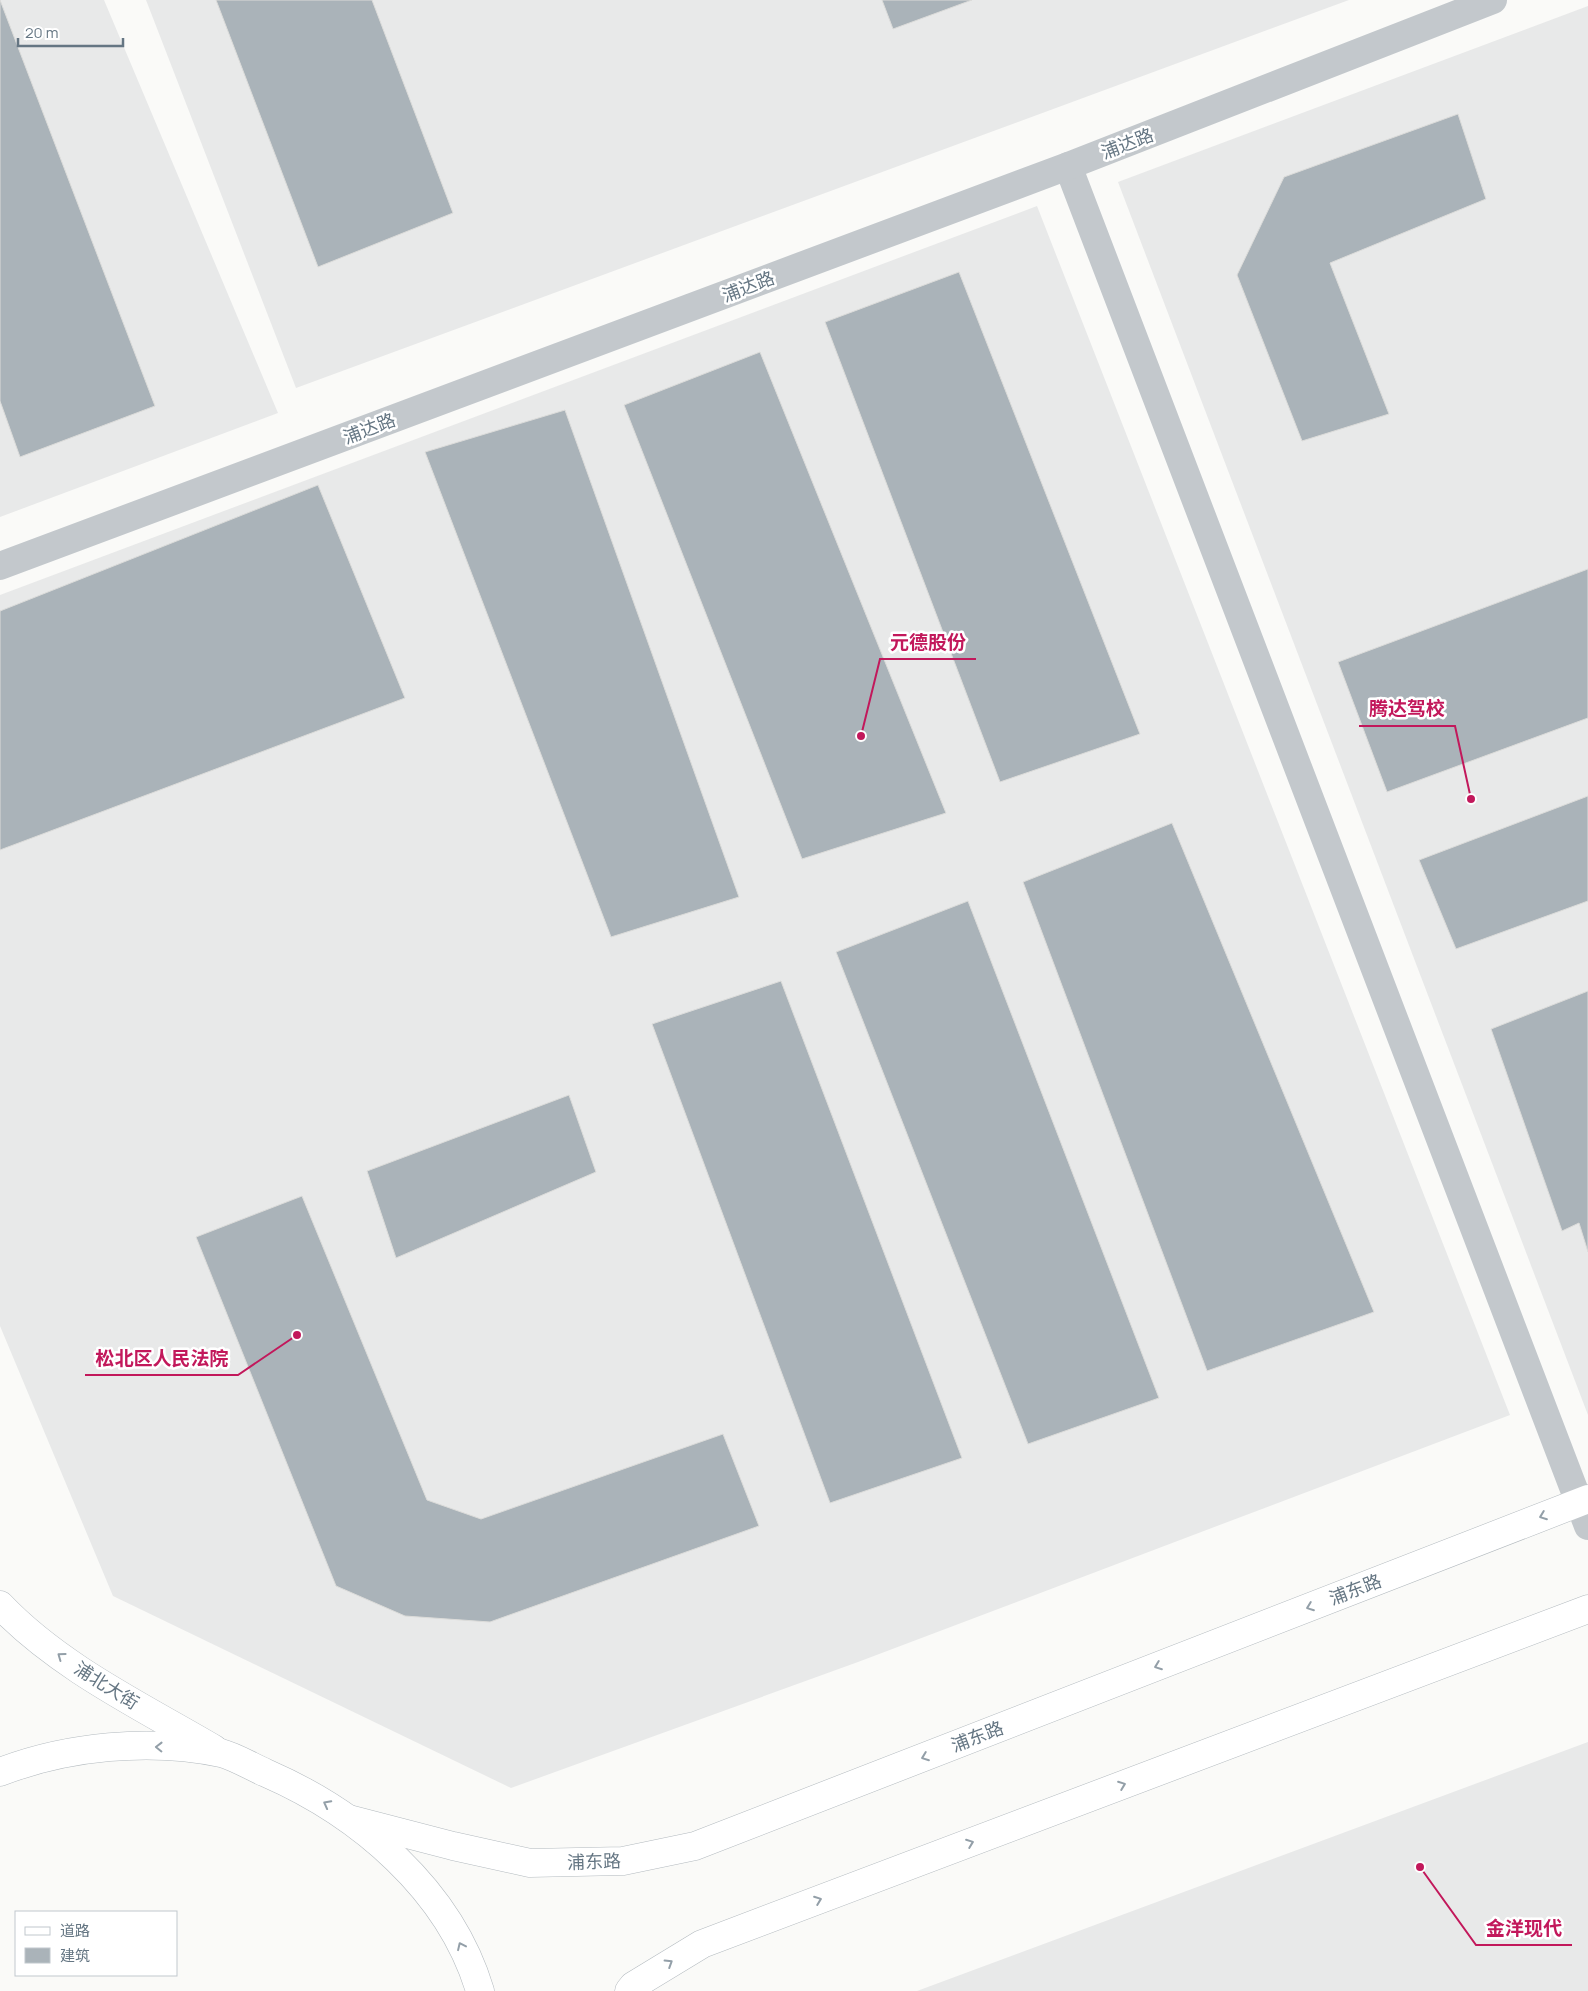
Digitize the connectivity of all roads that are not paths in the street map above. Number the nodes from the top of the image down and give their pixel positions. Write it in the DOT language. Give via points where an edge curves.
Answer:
graph roads {
  1 [pos="1493,0"];
  2 [pos="1068,166"];
  3 [pos="0,566"];
  4 [pos="1585,1509"];
  5 [pos="0,1605"];
  6 [pos="1588,1609"];
  7 [pos="222,1754"];
  8 [pos="0,1772"];
  9 [pos="350,1820"];
  10 [pos="480,1991"];
  11 [pos="629,1991"];
  1 -- 2 [label="street, 浦达路"];
  2 -- 3 [label="street, 浦达路"];
  2 -- 4 [label="street"];
  4 -- 9 [label="main road, 浦东路, one-way" via="695,1846 623,1861 530,1863"];
  7 -- 5 [label="main road, 浦北大街, one-way" via="89,1676 22,1628"];
  11 -- 6 [label="main road, one-way" via="702,1944"];
  7 -- 8 [label="main road, one-way" via="117,1747 64,1753"];
  9 -- 7 [label="main road, one-way" via="338,1810 280,1779"];
  10 -- 9 [label="main road, one-way" via="455,1935 425,1890 389,1851"];
}
